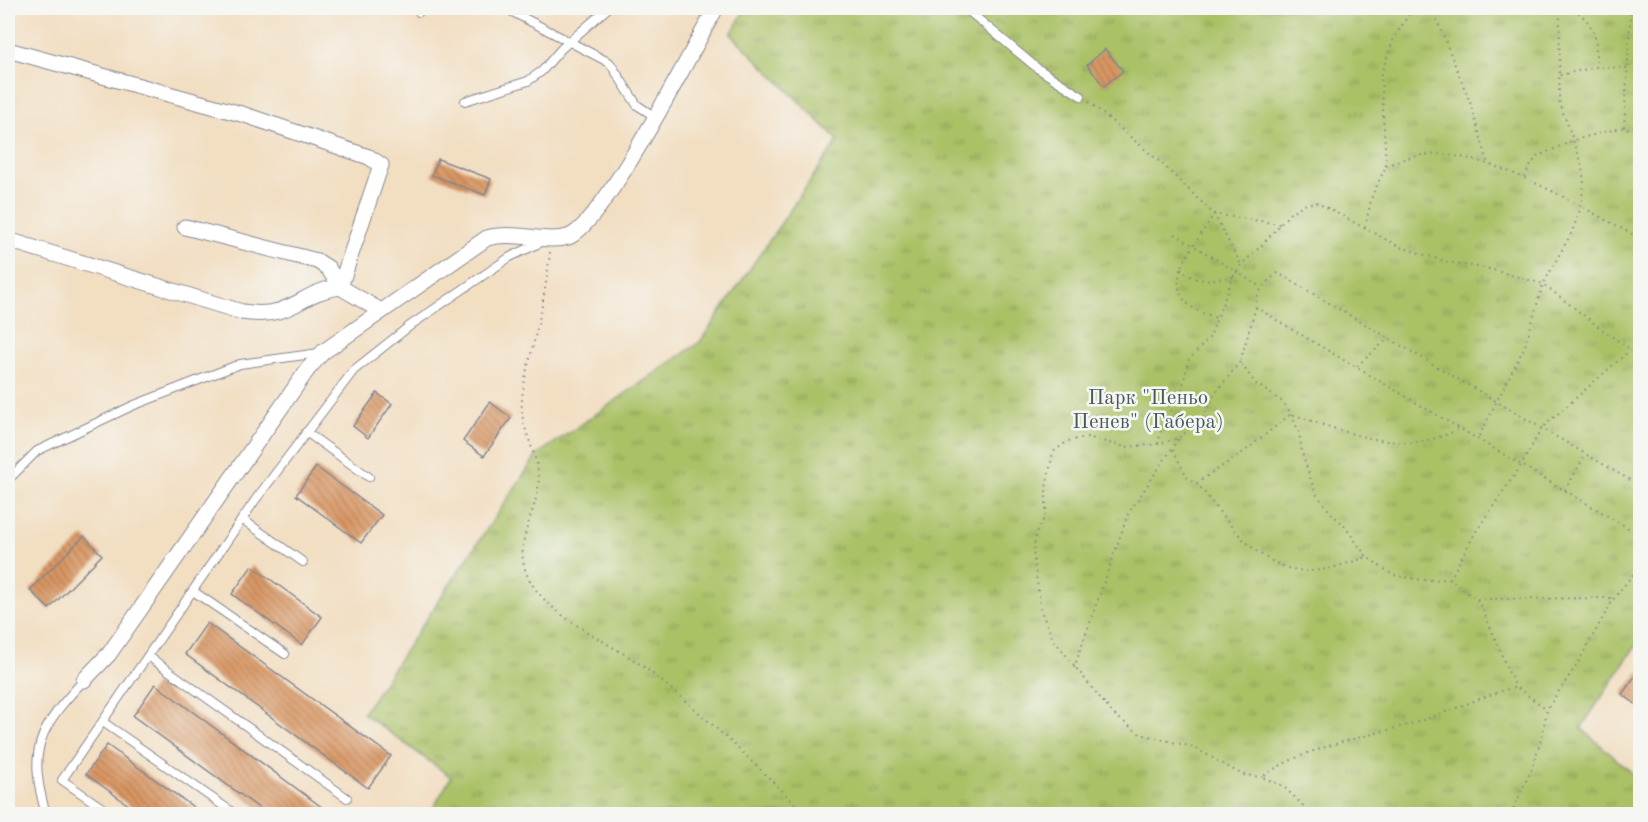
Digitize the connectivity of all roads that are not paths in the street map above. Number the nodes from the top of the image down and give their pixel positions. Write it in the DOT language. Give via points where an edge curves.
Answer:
graph roads {
  1 [pos="505,8"];
  2 [pos="608,8"];
  3 [pos="716,8"];
  4 [pos="965,8"];
  5 [pos="569,41"];
  6 [pos="8,50"];
  7 [pos="1081,96"];
  8 [pos="465,101"];
  9 [pos="654,116"];
  10 [pos="185,227"];
  11 [pos="552,238"];
  12 [pos="8,240"];
  13 [pos="340,286"];
  14 [pos="381,311"];
  15 [pos="323,352"];
  16 [pos="306,432"];
  17 [pos="369,477"];
  18 [pos="8,480"];
  19 [pos="242,519"];
  20 [pos="303,562"];
  21 [pos="193,591"];
  22 [pos="285,654"];
  23 [pos="148,656"];
  24 [pos="84,680"];
  25 [pos="103,722"];
  26 [pos="347,798"];
  27 [pos="46,814"];
  28 [pos="111,814"];
  29 [pos="235,814"];
  1 -- 5 [label="lane"];
  2 -- 5 [label="lane"];
  3 -- 9 [label="street"];
  4 -- 7 [label="lane" via="1037,68"];
  5 -- 8 [label="lane" via="528,81"];
  5 -- 9 [label="lane" via="610,63 638,105"];
  6 -- 13 [label="street" via="245,115 377,161 381,165 379,174"];
  9 -- 11 [label="street" via="589,221 567,237"];
  10 -- 13 [label="street" via="317,261 328,268"];
  11 -- 14 [label="street" via="502,234 487,238"];
  11 -- 16 [label="lane" via="510,257 377,350 354,370"];
  12 -- 13 [label="street" via="260,315 279,313"];
  13 -- 14 [label="street"];
  14 -- 15 [label="street"];
  15 -- 18 [label="lane" via="240,364 132,406 37,451"];
  15 -- 24 [label="street" via="109,654"];
  16 -- 17 [label="lane"];
  16 -- 19 [label="lane"];
  19 -- 20 [label="lane"];
  19 -- 21 [label="lane"];
  21 -- 22 [label="lane"];
  21 -- 23 [label="lane"];
  23 -- 25 [label="lane"];
  23 -- 26 [label="lane"];
  24 -- 27 [label="lane" via="55,712 38,749 36,773"];
  25 -- 28 [label="lane" via="62,780"];
  25 -- 29 [label="lane"];
}
